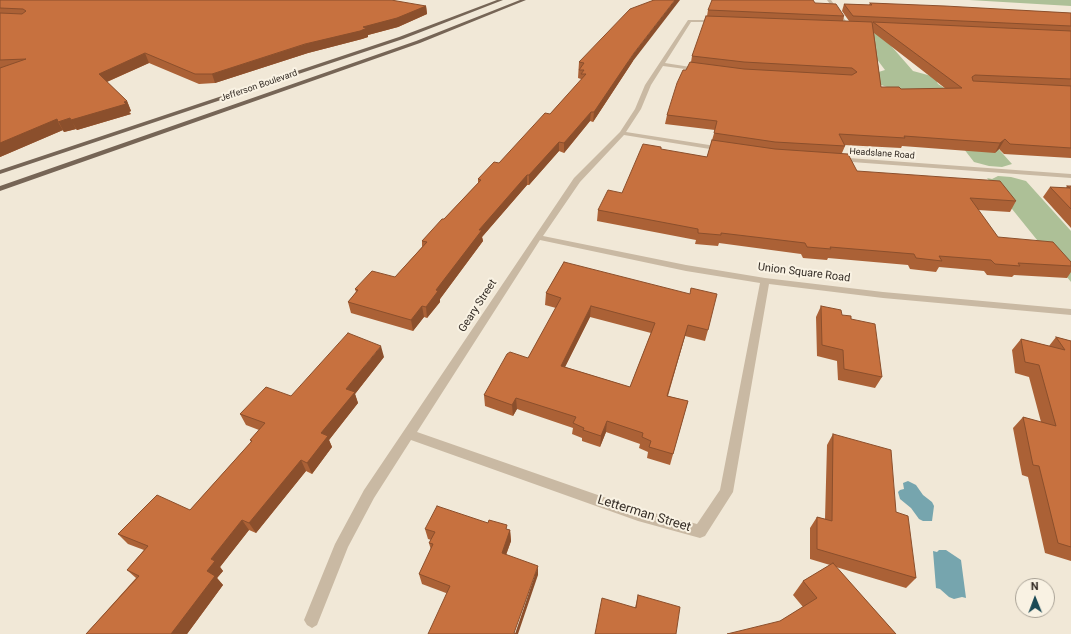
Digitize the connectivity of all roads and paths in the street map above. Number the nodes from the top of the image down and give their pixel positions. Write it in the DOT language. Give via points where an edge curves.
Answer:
graph roads {
  1 [pos="501,0"];
  2 [pos="524,0"];
  3 [pos="828,0"];
  4 [pos="722,21"];
  5 [pos="841,26"];
  6 [pos="849,27"];
  7 [pos="855,27"];
  8 [pos="660,64"];
  9 [pos="710,71"];
  10 [pos="622,133"];
  11 [pos="728,149"];
  12 [pos="827,159"];
  13 [pos="0,172"];
  14 [pos="1071,176"];
  15 [pos="0,189"];
  16 [pos="538,237"];
  17 [pos="765,281"];
  18 [pos="1071,312"];
  19 [pos="409,434"];
  20 [pos="312,620"];
  1 -- 13 [label="main road, Jefferson Boulevard" via="401,38"];
  2 -- 15 [label="main road, Jefferson Boulevard" via="418,42"];
  3 -- 6 [label="street"];
  4 -- 8 [label="street, Geary Street" via="690,21"];
  5 -- 6 [label="street"];
  6 -- 7 [label="street"];
  8 -- 9 [label="street"];
  8 -- 10 [label="street, Geary Street" via="638,109"];
  10 -- 11 [label="street"];
  10 -- 16 [label="street, Geary Street" via="578,180"];
  12 -- 14 [label="street, Headslane Road"];
  16 -- 17 [label="street, Union Square Road" via="686,268"];
  16 -- 19 [label="street, Geary Street"];
  17 -- 18 [label="street, Union Square Road" via="883,295"];
  17 -- 19 [label="street, Letterman Street" via="726,492 700,531 638,515"];
  19 -- 20 [label="street, Geary Street" via="369,494 342,544"];
}
